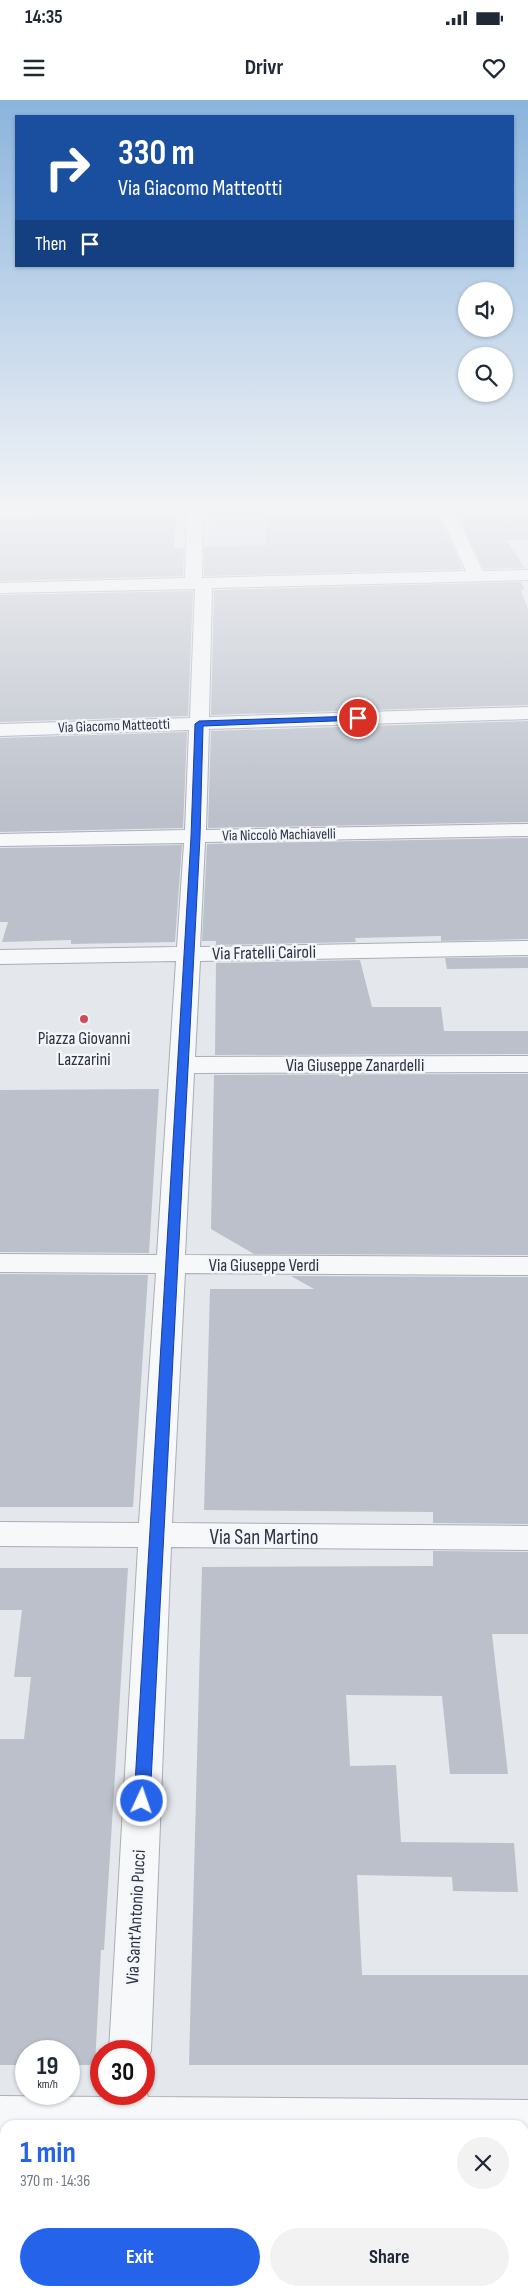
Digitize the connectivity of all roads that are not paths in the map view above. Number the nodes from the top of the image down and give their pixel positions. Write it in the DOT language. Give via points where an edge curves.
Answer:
graph roads {
  1 [pos="198,610"];
  2 [pos="528,713"];
  3 [pos="199,724"];
  4 [pos="0,730"];
  5 [pos="528,830"];
  6 [pos="195,837"];
  7 [pos="0,840"];
  8 [pos="528,948"];
  9 [pos="188,954"];
  10 [pos="0,957"];
  11 [pos="528,1064"];
  12 [pos="182,1065"];
  13 [pos="0,1263"];
  14 [pos="171,1265"];
  15 [pos="528,1266"];
  16 [pos="0,1534"];
  17 [pos="156,1536"];
  18 [pos="528,1538"];
  19 [pos="131,2040"];
  20 [pos="126,2112"];
  21 [pos="0,2116"];
  22 [pos="528,2120"];
  1 -- 3 [label="street, Via Sant'Antonio Pucci"];
  2 -- 3 [label="street, Via Giacomo Matteotti"];
  3 -- 4 [label="street, Via Giacomo Matteotti"];
  3 -- 6 [label="street, Via Sant'Antonio Pucci"];
  5 -- 6 [label="street, Via Niccolò Machiavelli"];
  6 -- 7 [label="street, Via Niccolò Machiavelli"];
  6 -- 9 [label="street, Via Sant'Antonio Pucci"];
  8 -- 9 [label="street, Via Fratelli Cairoli"];
  9 -- 10 [label="street, Via Fratelli Cairoli"];
  9 -- 12 [label="street, Via Sant'Antonio Pucci"];
  11 -- 12 [label="street, Via Giuseppe Zanardelli"];
  12 -- 14 [label="street, Via Sant'Antonio Pucci"];
  13 -- 14 [label="street, Via Giuseppe Verdi"];
  14 -- 15 [label="street, Via Giuseppe Verdi"];
  14 -- 17 [label="street, Via Sant'Antonio Pucci"];
  16 -- 17 [label="street, Via San Martino"];
  17 -- 18 [label="street, Via San Martino"];
  17 -- 19 [label="street, Via Sant'Antonio Pucci"];
  20 -- 21 [label="street"];
  20 -- 22 [label="street"];
}
